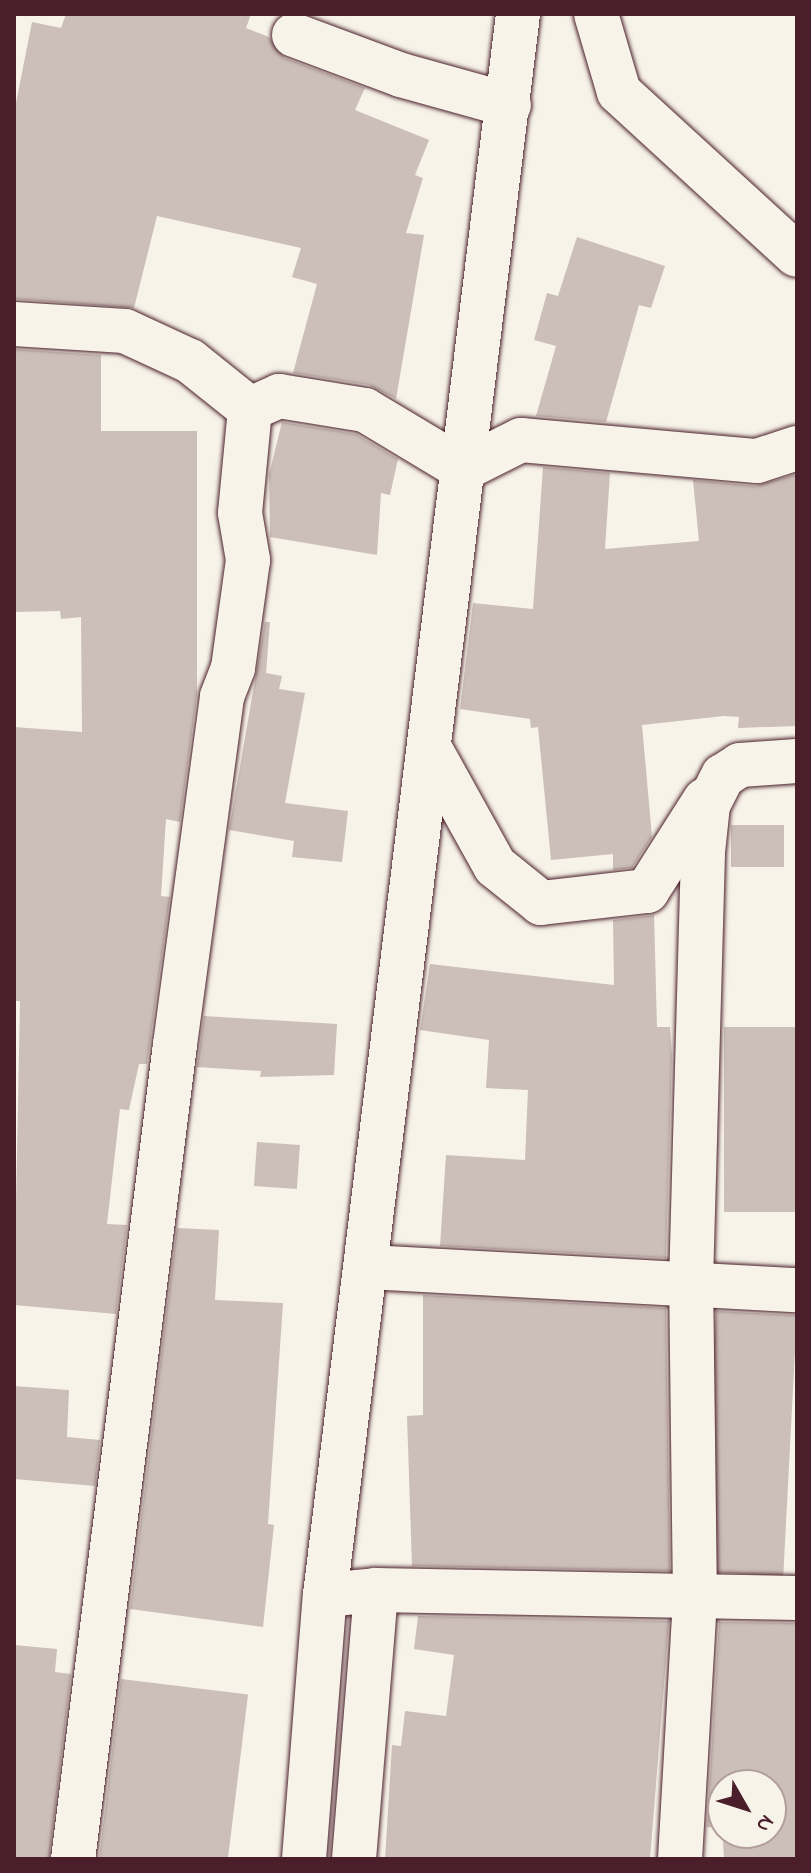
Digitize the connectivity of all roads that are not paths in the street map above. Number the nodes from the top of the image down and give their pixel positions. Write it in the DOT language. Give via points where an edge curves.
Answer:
graph roads {
  1 [pos="518,14"];
  2 [pos="596,14"];
  3 [pos="294,35"];
  4 [pos="509,105"];
  5 [pos="797,255"];
  6 [pos="14,324"];
  7 [pos="250,409"];
  8 [pos="797,448"];
  9 [pos="463,469"];
  10 [pos="429,747"];
  11 [pos="797,761"];
  12 [pos="713,787"];
  13 [pos="367,1267"];
  14 [pos="691,1283"];
  15 [pos="797,1290"];
  16 [pos="376,1590"];
  17 [pos="325,1595"];
  18 [pos="797,1598"];
  19 [pos="695,1600"];
  20 [pos="73,1859"];
  21 [pos="304,1859"];
  22 [pos="354,1859"];
  23 [pos="680,1859"];
  1 -- 4 [label="street"];
  2 -- 5 [label="street" via="619,92"];
  3 -- 4 [label="street" via="401,75"];
  4 -- 9 [label="street"];
  6 -- 7 [label="street" via="125,331 190,361"];
  7 -- 9 [label="street" via="279,396 365,410"];
  7 -- 20 [label="street" via="240,513 248,560 233,668 222,697 175,1045"];
  8 -- 9 [label="street" via="757,461 521,440"];
  9 -- 10 [label="street"];
  10 -- 12 [label="street" via="495,866 541,903 647,891"];
  10 -- 13 [label="street"];
  11 -- 12 [label="street" via="740,765"];
  12 -- 14 [label="street" via="703,852 697,977"];
  13 -- 14 [label="street"];
  13 -- 17 [label="street"];
  14 -- 15 [label="street"];
  14 -- 19 [label="street"];
  16 -- 17 [label="street"];
  16 -- 19 [label="street"];
  16 -- 22 [label="street"];
  17 -- 21 [label="street"];
  18 -- 19 [label="street"];
  19 -- 23 [label="street"];
}
